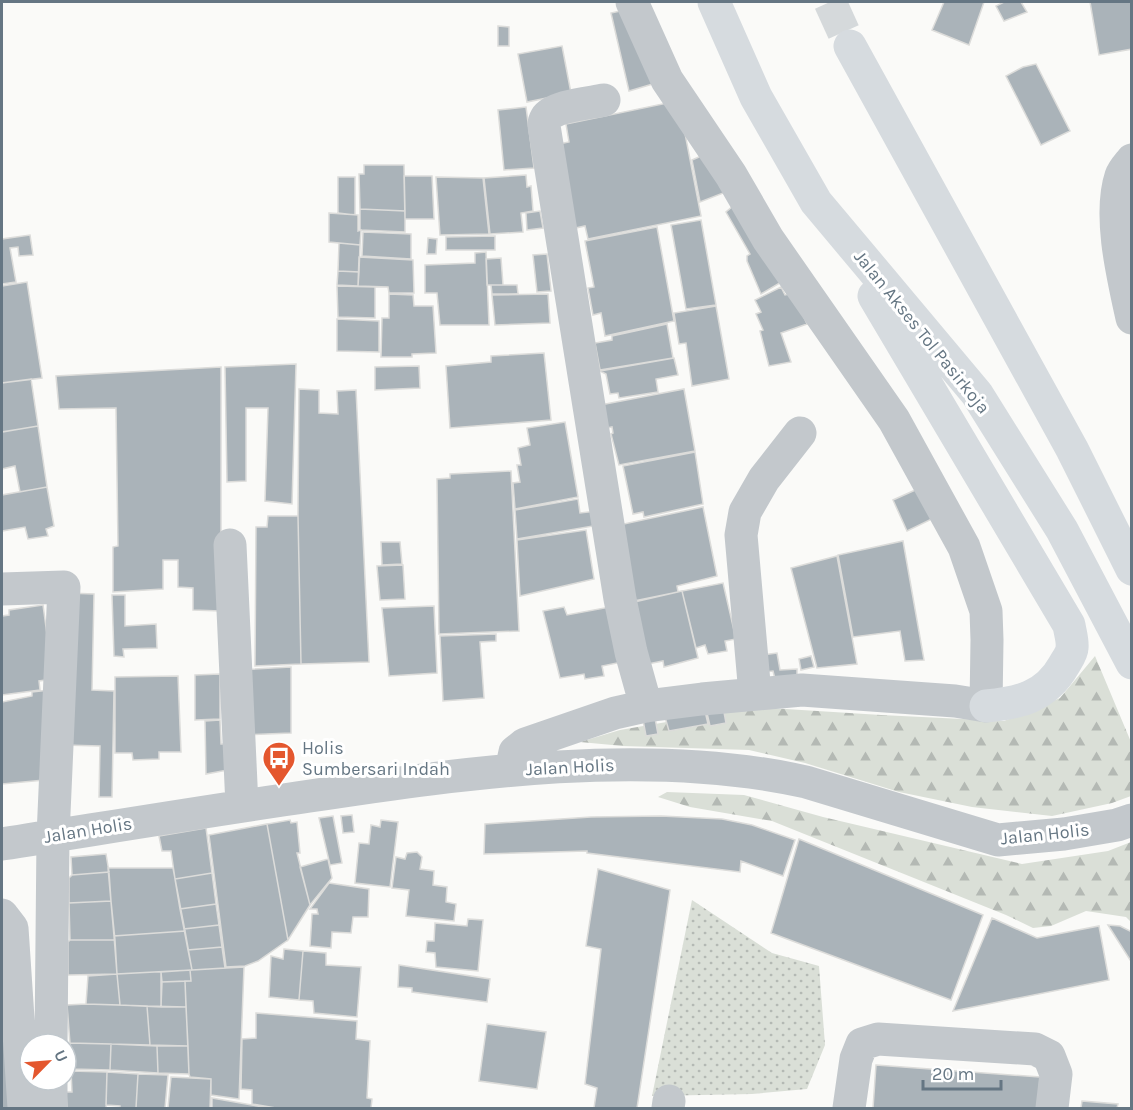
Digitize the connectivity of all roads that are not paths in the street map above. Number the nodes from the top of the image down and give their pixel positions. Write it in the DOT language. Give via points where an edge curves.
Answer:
graph roads {
  1 [pos="632,2"];
  2 [pos="714,2"];
  3 [pos="850,46"];
  4 [pos="604,100"];
  5 [pos="1131,160"];
  6 [pos="816,202"];
  7 [pos="1131,318"];
  8 [pos="800,433"];
  9 [pos="230,544"];
  10 [pos="1131,569"];
  11 [pos="2,589"];
  12 [pos="1131,663"];
  13 [pos="754,694"];
  14 [pos="646,706"];
  15 [pos="986,706"];
  16 [pos="511,770"];
  17 [pos="242,806"];
  18 [pos="1124,822"];
  19 [pos="53,836"];
  20 [pos="2,844"];
  21 [pos="2,915"];
  22 [pos="51,1032"];
  23 [pos="51,1092"];
  24 [pos="24,1108"];
  25 [pos="51,1108"];
  26 [pos="849,1108"];
  27 [pos="1052,1108"];
  1 -- 15 [label="street" via="667,80 768,238 894,420 964,547 986,610"];
  2 -- 6 [label="highway, Jalan Akses Tol Pasirkoja" via="756,97"];
  3 -- 10 [label="highway" via="1072,449"];
  4 -- 14 [label="street" via="557,110 544,122 620,599"];
  5 -- 7 [label="street" via="1122,174 1117,197 1118,245"];
  6 -- 12 [label="highway, Jalan Akses Tol Pasirkoja" via="977,394 1062,530"];
  6 -- 15 [label="highway" via="1069,625 1073,649 1051,684 1013,704"];
  8 -- 13 [label="street" via="764,479 745,512 741,534"];
  9 -- 17 [label="street"];
  11 -- 19 [label="street" via="64,587"];
  13 -- 14 [label="street"];
  13 -- 15 [label="street" via="802,690"];
  14 -- 16 [label="street" via="525,744 515,753"];
  16 -- 17 [label="street, Jalan Holis"];
  16 -- 18 [label="street, Jalan Holis" via="623,765 737,769 806,782 998,840 1064,834"];
  17 -- 19 [label="street, Jalan Holis"];
  19 -- 20 [label="street, Jalan Holis"];
  19 -- 22 [label="street"];
  21 -- 24 [label="street" via="12,928"];
  23 -- 25 [label="street"];
  26 -- 27 [label="street" via="862,1044 878,1039 1035,1049 1049,1056 1056,1074"];
}
